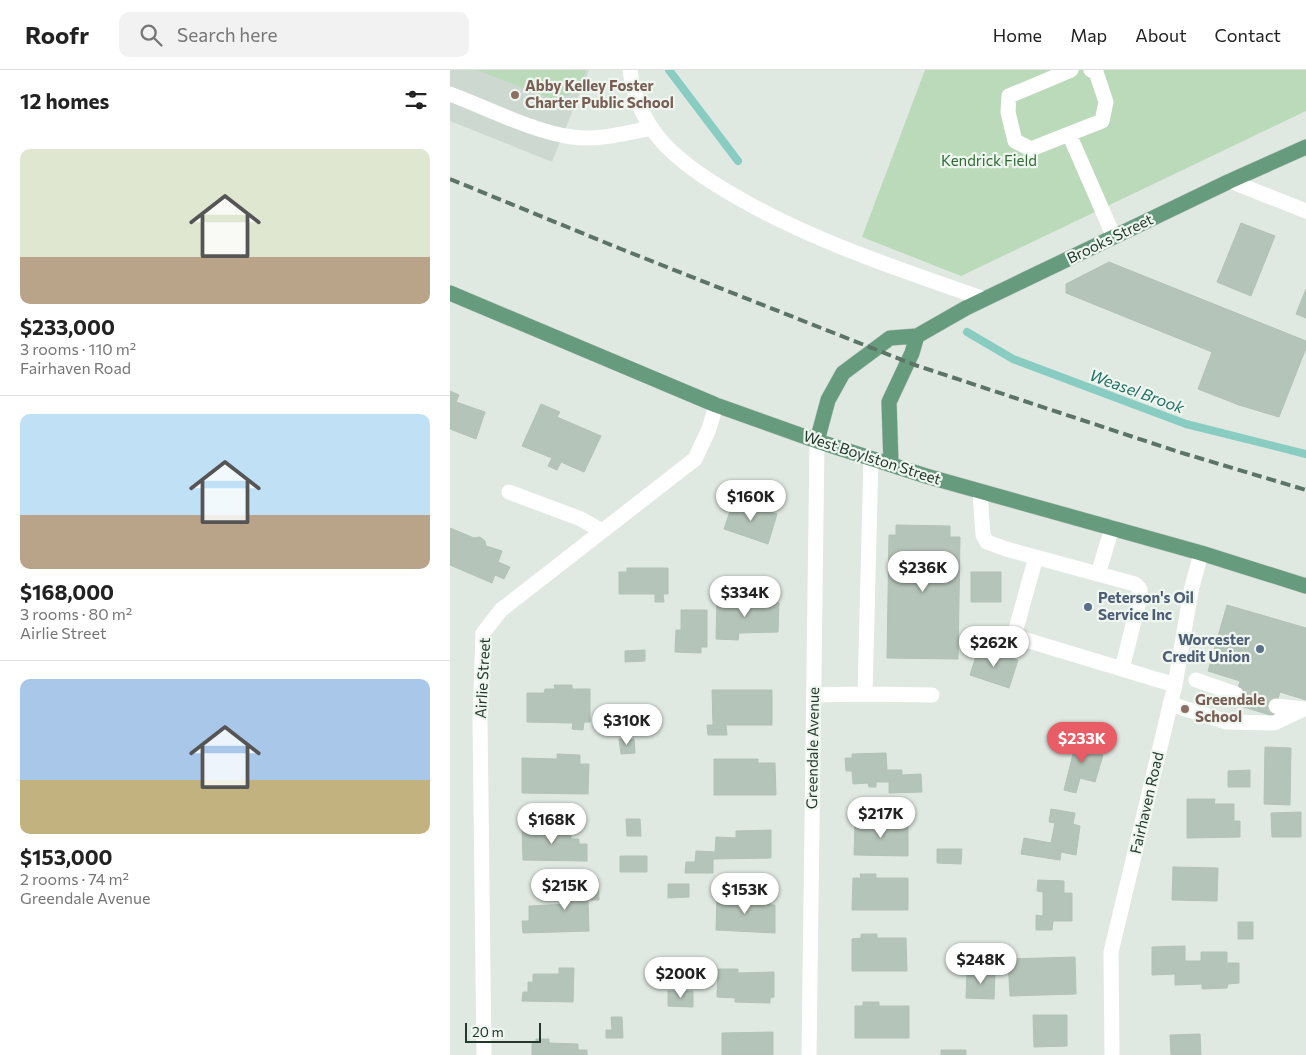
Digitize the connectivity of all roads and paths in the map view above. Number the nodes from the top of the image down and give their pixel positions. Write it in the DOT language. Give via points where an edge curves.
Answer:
graph roads {
  1 [pos="630,70"];
  2 [pos="1071,70"];
  3 [pos="1092,70"];
  4 [pos="450,94"];
  5 [pos="652,128"];
  6 [pos="1069,134"];
  7 [pos="1306,147"];
  8 [pos="1230,181"];
  9 [pos="1305,209"];
  10 [pos="1114,237"];
  11 [pos="450,292"];
  12 [pos="984,299"];
  13 [pos="917,336"];
  14 [pos="716,405"];
  15 [pos="817,441"];
  16 [pos="871,458"];
  17 [pos="891,464"];
  18 [pos="509,492"];
  19 [pos="980,492"];
  20 [pos="1112,528"];
  21 [pos="602,531"];
  22 [pos="1201,553"];
  23 [pos="1036,557"];
  24 [pos="1098,574"];
  25 [pos="1306,586"];
  26 [pos="1122,669"];
  27 [pos="1196,680"];
  28 [pos="1174,685"];
  29 [pos="866,694"];
  30 [pos="1236,694"];
  31 [pos="932,695"];
  32 [pos="814,696"];
  33 [pos="1170,704"];
  34 [pos="1276,706"];
  35 [pos="1305,709"];
  36 [pos="484,1055"];
  37 [pos="809,1055"];
  38 [pos="1112,1055"];
  1 -- 5 [label="street" via="634,92"];
  2 -- 6 [label="street" via="1009,96 1008,112 1015,142 1031,149"];
  3 -- 6 [label="street" via="1096,72 1106,102 1102,121"];
  4 -- 5 [label="street" via="546,131 574,137 601,137"];
  5 -- 12 [label="street" via="689,167 757,208 825,242"];
  6 -- 10 [label="street"];
  7 -- 8 [label="main road, Brooks Street"];
  8 -- 9 [label="street"];
  8 -- 10 [label="main road, Brooks Street"];
  10 -- 12 [label="main road, Brooks Street"];
  11 -- 14 [label="main road, West Boylston Street"];
  12 -- 13 [label="main road, Brooks Street"];
  13 -- 15 [label="main road, Brooks Street" via="890,338 843,373 828,400"];
  13 -- 17 [label="main road" via="889,402"];
  14 -- 15 [label="main road, West Boylston Street"];
  14 -- 21 [label="street, Airlie Street" via="695,459"];
  15 -- 16 [label="main road, West Boylston Street"];
  15 -- 32 [label="street, Greendale Avenue"];
  16 -- 17 [label="main road, West Boylston Street"];
  16 -- 29 [label="street"];
  17 -- 19 [label="main road, West Boylston Street"];
  18 -- 21 [label="street" via="581,519"];
  19 -- 20 [label="main road, West Boylston Street"];
  19 -- 23 [label="street" via="983,535 987,542"];
  20 -- 22 [label="main road, West Boylston Street"];
  20 -- 24 [label="street"];
  21 -- 36 [label="street, Airlie Street" via="501,610 483,633 480,720"];
  22 -- 25 [label="main road, West Boylston Street"];
  22 -- 28 [label="street, Fairhaven Road"];
  23 -- 24 [label="street"];
  23 -- 26 [label="street" via="1017,635"];
  24 -- 26 [label="street" via="1134,584 1140,589"];
  26 -- 28 [label="street"];
  27 -- 30 [label="street"];
  28 -- 33 [label="street, Fairhaven Road"];
  29 -- 31 [label="street"];
  29 -- 32 [label="street"];
  32 -- 37 [label="street, Greendale Avenue"];
  33 -- 35 [label="street" via="1227,722 1274,723"];
  33 -- 38 [label="street, Fairhaven Road" via="1112,952"];
  34 -- 35 [label="street"];
}
